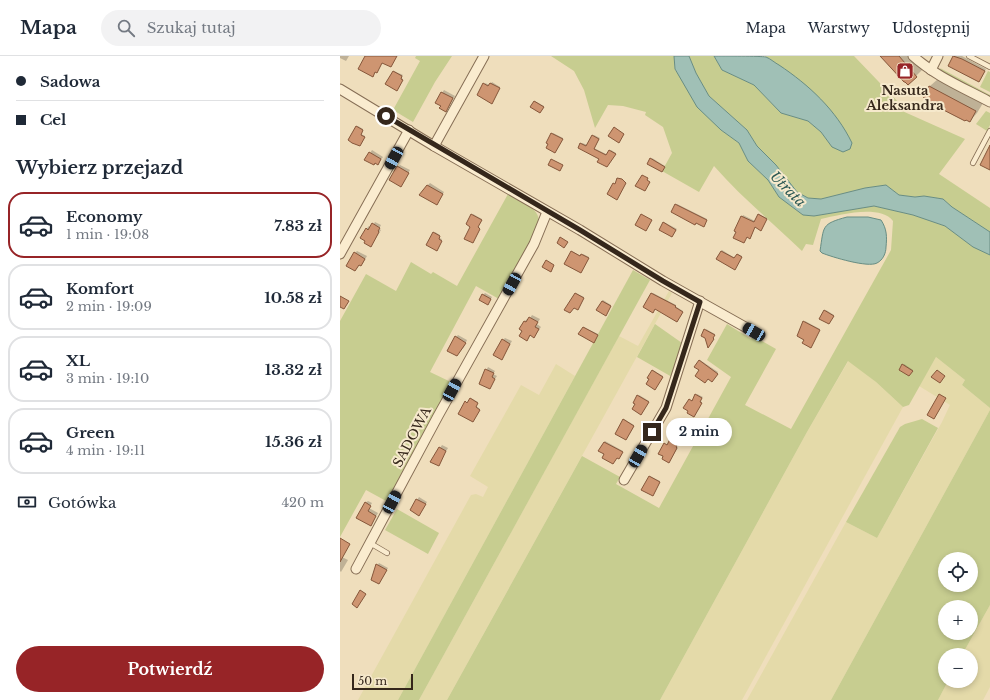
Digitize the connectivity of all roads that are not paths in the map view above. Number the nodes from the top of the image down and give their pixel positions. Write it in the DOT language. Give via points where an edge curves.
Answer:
graph roads {
  1 [pos="484,56"];
  2 [pos="914,56"];
  3 [pos="938,56"];
  4 [pos="972,57"];
  5 [pos="990,67"];
  6 [pos="930,70"];
  7 [pos="340,89"];
  8 [pos="990,102"];
  9 [pos="409,130"];
  10 [pos="990,131"];
  11 [pos="434,146"];
  12 [pos="973,163"];
  13 [pos="547,212"];
  14 [pos="340,254"];
  15 [pos="700,302"];
  16 [pos="754,332"];
  17 [pos="624,480"];
  18 [pos="370,543"];
  19 [pos="387,553"];
  20 [pos="356,569"];
  1 -- 11 [label="street"];
  2 -- 6 [label="street"];
  3 -- 6 [label="street"];
  4 -- 5 [label="lane"];
  6 -- 8 [label="street"];
  7 -- 9 [label="street"];
  9 -- 11 [label="street"];
  9 -- 14 [label="street"];
  10 -- 12 [label="lane"];
  11 -- 13 [label="street"];
  13 -- 15 [label="street"];
  13 -- 18 [label="street, SADOWA" via="534,244"];
  15 -- 16 [label="street"];
  15 -- 17 [label="street" via="666,408"];
  18 -- 19 [label="lane"];
  18 -- 20 [label="street, SADOWA"];
}
